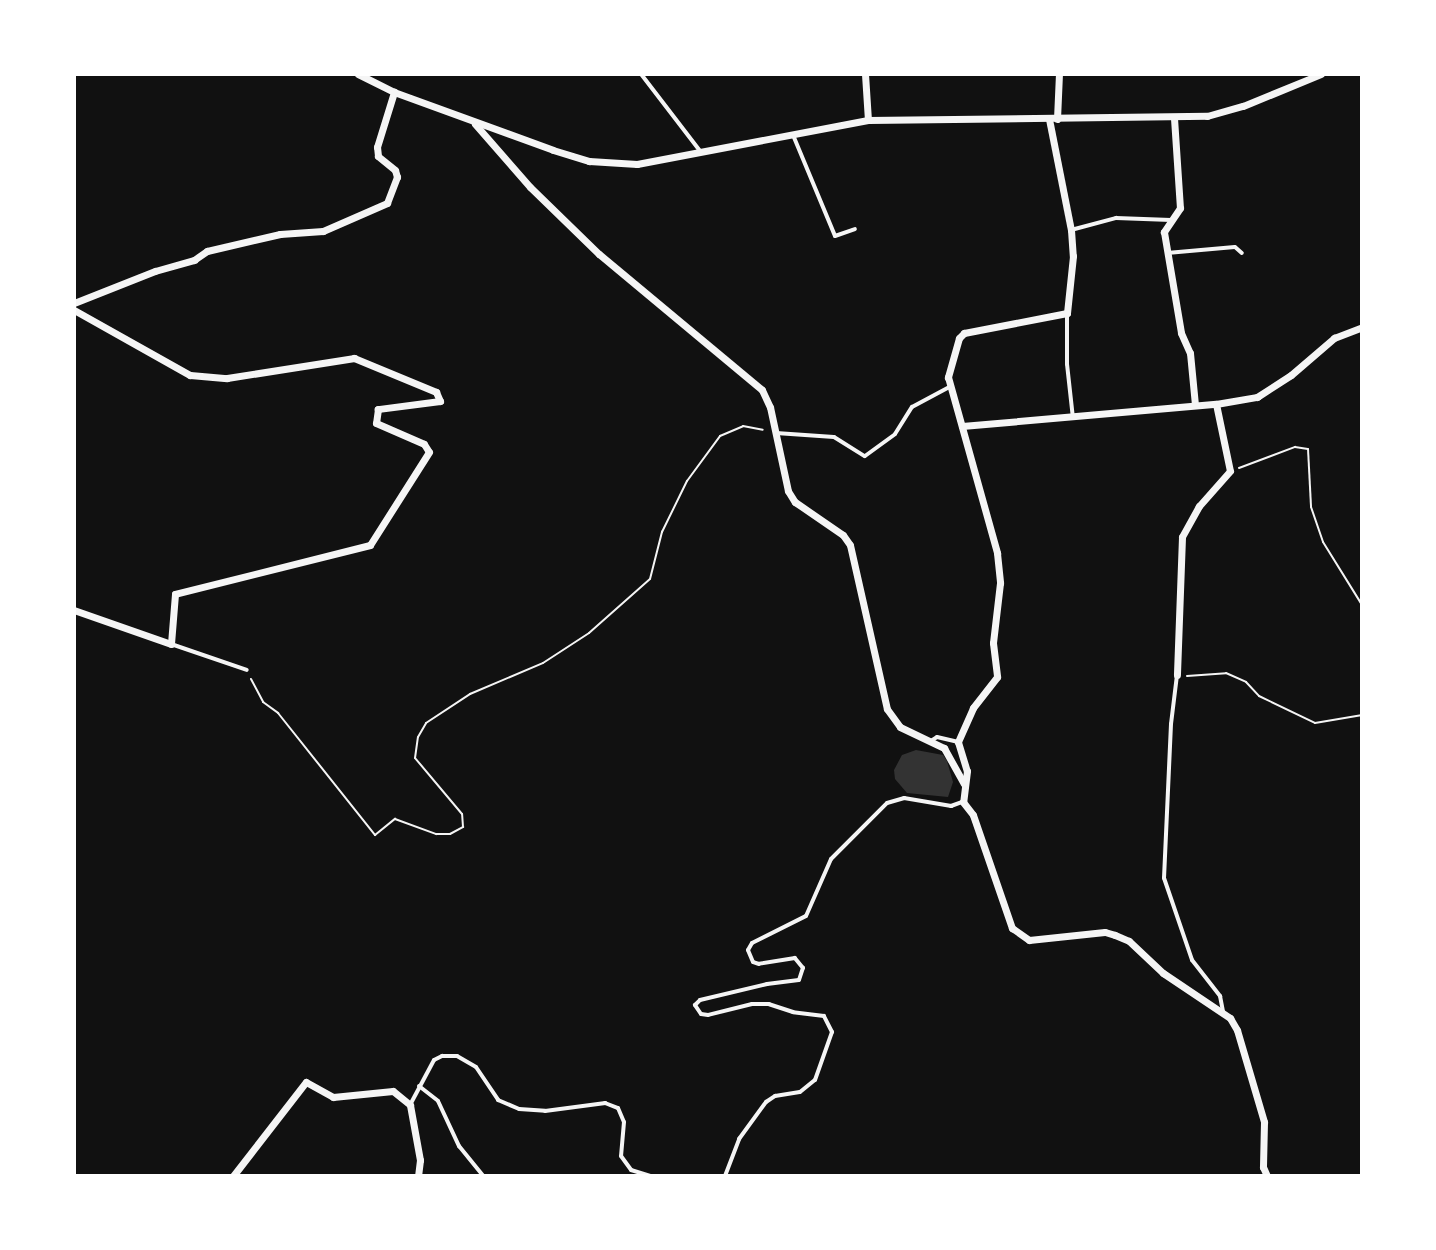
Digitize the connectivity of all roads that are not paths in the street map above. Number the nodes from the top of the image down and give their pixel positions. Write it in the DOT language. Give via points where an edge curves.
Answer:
graph roads {
  1 [pos="358,74"];
  2 [pos="641,74"];
  3 [pos="865,74"];
  4 [pos="1059,74"];
  5 [pos="1321,74"];
  6 [pos="1302,78"];
  7 [pos="394,92"];
  8 [pos="1174,118"];
  9 [pos="1053,119"];
  10 [pos="868,120"];
  11 [pos="474,123"];
  12 [pos="792,133"];
  13 [pos="701,153"];
  14 [pos="1171,220"];
  15 [pos="855,229"];
  16 [pos="1071,230"];
  17 [pos="1167,253"];
  18 [pos="1242,253"];
  19 [pos="74,303"];
  20 [pos="74,310"];
  21 [pos="1067,313"];
  22 [pos="1362,327"];
  23 [pos="951,386"];
  24 [pos="1216,404"];
  25 [pos="1195,405"];
  26 [pos="1073,418"];
  27 [pos="962,426"];
  28 [pos="776,433"];
  29 [pos="74,610"];
  30 [pos="171,644"];
  31 [pos="247,670"];
  32 [pos="1177,675"];
  33 [pos="930,741"];
  34 [pos="958,742"];
  35 [pos="964,784"];
  36 [pos="963,802"];
  37 [pos="1223,1014"];
  38 [pos="419,1086"];
  39 [pos="410,1105"];
  40 [pos="233,1176"];
  41 [pos="418,1176"];
  42 [pos="483,1176"];
  43 [pos="651,1176"];
  44 [pos="725,1176"];
  45 [pos="1267,1176"];
  1 -- 7 [label="street"];
  2 -- 13 [label="lane"];
  3 -- 10 [label="street"];
  4 -- 9 [label="street"];
  5 -- 6 [label="street"];
  6 -- 8 [label="street" via="1226,112"];
  7 -- 11 [label="street"];
  7 -- 19 [label="street" via="377,147 378,156 397,177 387,203 323,231 280,234 207,251"];
  8 -- 9 [label="street"];
  8 -- 14 [label="street" via="1180,208"];
  9 -- 10 [label="street"];
  9 -- 16 [label="street"];
  10 -- 12 [label="street"];
  11 -- 13 [label="street" via="589,161 637,164"];
  11 -- 28 [label="street" via="599,254 753,380 770,407"];
  12 -- 13 [label="street"];
  12 -- 15 [label="lane" via="835,236"];
  14 -- 16 [label="lane" via="1116,218"];
  14 -- 17 [label="street" via="1164,232"];
  16 -- 21 [label="street"];
  17 -- 18 [label="lane" via="1235,247"];
  17 -- 25 [label="street" via="1181,333 1190,353"];
  20 -- 30 [label="street" via="190,375 227,378 354,358 436,392 440,401 378,409 376,423 424,444 429,452 370,545 175,594"];
  21 -- 23 [label="street" via="964,333 948,377"];
  21 -- 26 [label="lane"];
  22 -- 24 [label="street" via="1334,338 1257,397"];
  23 -- 27 [label="street"];
  23 -- 28 [label="lane" via="912,407 895,434 865,456 834,437"];
  24 -- 25 [label="street"];
  24 -- 32 [label="street" via="1230,471 1199,506 1182,537"];
  25 -- 26 [label="street"];
  26 -- 27 [label="street"];
  27 -- 34 [label="street" via="997,553 1000,583 993,643 997,677 973,708"];
  28 -- 33 [label="street" via="795,502 850,545 887,709 900,727"];
  29 -- 30 [label="street"];
  30 -- 31 [label="lane"];
  32 -- 37 [label="lane" via="1164,878 1192,960 1220,996"];
  33 -- 34 [label="lane" via="937,737"];
  33 -- 35 [label="street" via="951,755"];
  34 -- 35 [label="street" via="967,771"];
  35 -- 36 [label="street"];
  36 -- 37 [label="street" via="973,815 1012,928 1029,940 1115,935"];
  36 -- 44 [label="lane" via="951,806 904,798 887,803 831,859 806,916 752,943 748,950 759,964 795,958 803,968 799,980 695,1005 708,1015 769,1004 824,1016 832,1032 815,1080 800,1092 766,1102 739,1139"];
  37 -- 45 [label="street" via="1237,1030 1264,1122"];
  38 -- 39 [label="lane"];
  38 -- 42 [label="lane" via="438,1101 459,1146"];
  38 -- 43 [label="lane" via="434,1060 449,1055 467,1060 498,1100 519,1109 612,1104 623,1115 619,1148 624,1162"];
  39 -- 40 [label="street" via="393,1091 333,1097 306,1082"];
  39 -- 41 [label="street"];
}
